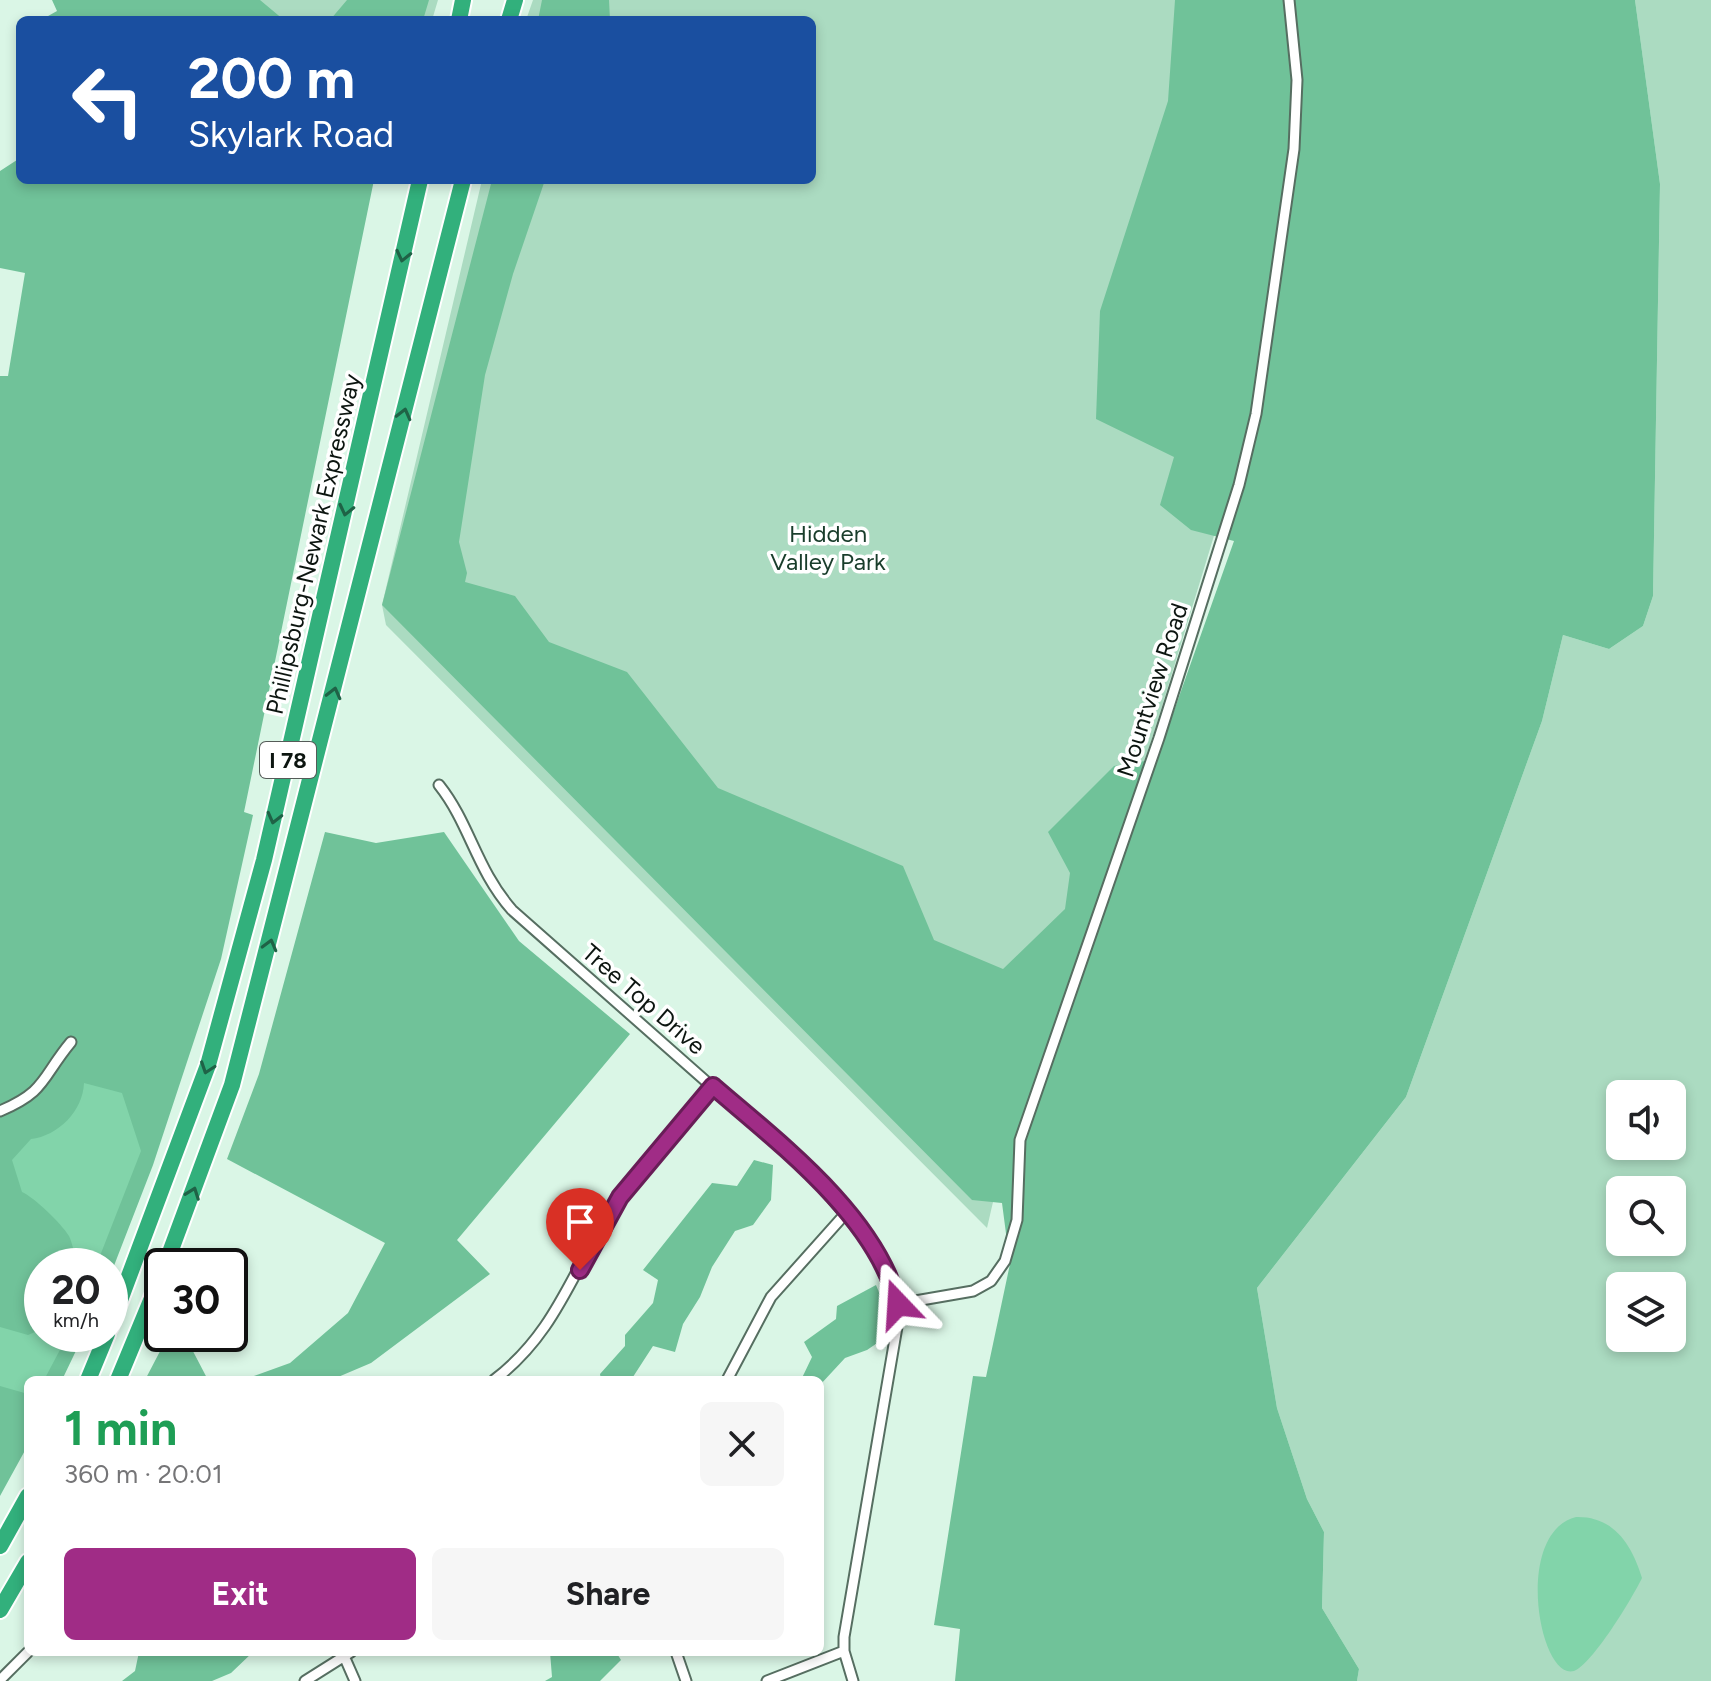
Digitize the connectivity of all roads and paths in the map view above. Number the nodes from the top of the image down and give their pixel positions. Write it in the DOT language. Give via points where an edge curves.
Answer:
graph roads {
  1 [pos="1289,0"];
  2 [pos="419,184"];
  3 [pos="462,184"];
  4 [pos="439,785"];
  5 [pos="71,1042"];
  6 [pos="713,1086"];
  7 [pos="0,1111"];
  8 [pos="846,1213"];
  9 [pos="172,1248"];
  10 [pos="128,1279"];
  11 [pos="898,1304"];
  12 [pos="144,1317"];
  13 [pos="100,1352"];
  14 [pos="90,1376"];
  15 [pos="120,1376"];
  16 [pos="499,1376"];
  17 [pos="729,1376"];
  18 [pos="24,1503"];
  19 [pos="0,1546"];
  20 [pos="24,1569"];
  21 [pos="0,1610"];
  22 [pos="844,1651"];
  23 [pos="24,1656"];
  24 [pos="344,1656"];
  25 [pos="348,1656"];
  26 [pos="677,1656"];
  27 [pos="0,1680"];
  28 [pos="305,1681"];
  29 [pos="355,1681"];
  30 [pos="686,1681"];
  31 [pos="767,1681"];
  32 [pos="853,1681"];
  1 -- 11 [label="street, Mountview Road" via="1297,80 1294,149 1256,414 1239,485 1159,738 1020,1140 1017,1220 1005,1261 991,1281 973,1291"];
  2 -- 10 [label="highway, Phillipsburg-Newark Expressway / I 78, one-way" via="264,860 208,1065"];
  9 -- 3 [label="highway, I 78, one-way" via="232,1085"];
  4 -- 6 [label="street, Tree Top Drive" via="454,805 481,867 512,910"];
  5 -- 7 [label="street" via="40,1089"];
  6 -- 8 [label="street, Tree Top Drive" via="812,1175"];
  6 -- 16 [label="street" via="620,1197 544,1330"];
  8 -- 11 [label="street, Tree Top Drive" via="878,1253"];
  8 -- 17 [label="street" via="771,1297"];
  11 -- 22 [label="street, Tree Top Drive"];
  12 -- 15 [label="highway"];
  13 -- 14 [label="highway"];
  18 -- 19 [label="highway"];
  20 -- 21 [label="highway"];
  22 -- 31 [label="street"];
  22 -- 32 [label="street, Tree Top Drive"];
  23 -- 27 [label="street"];
  24 -- 28 [label="street"];
  25 -- 29 [label="street"];
  26 -- 30 [label="street"];
}
